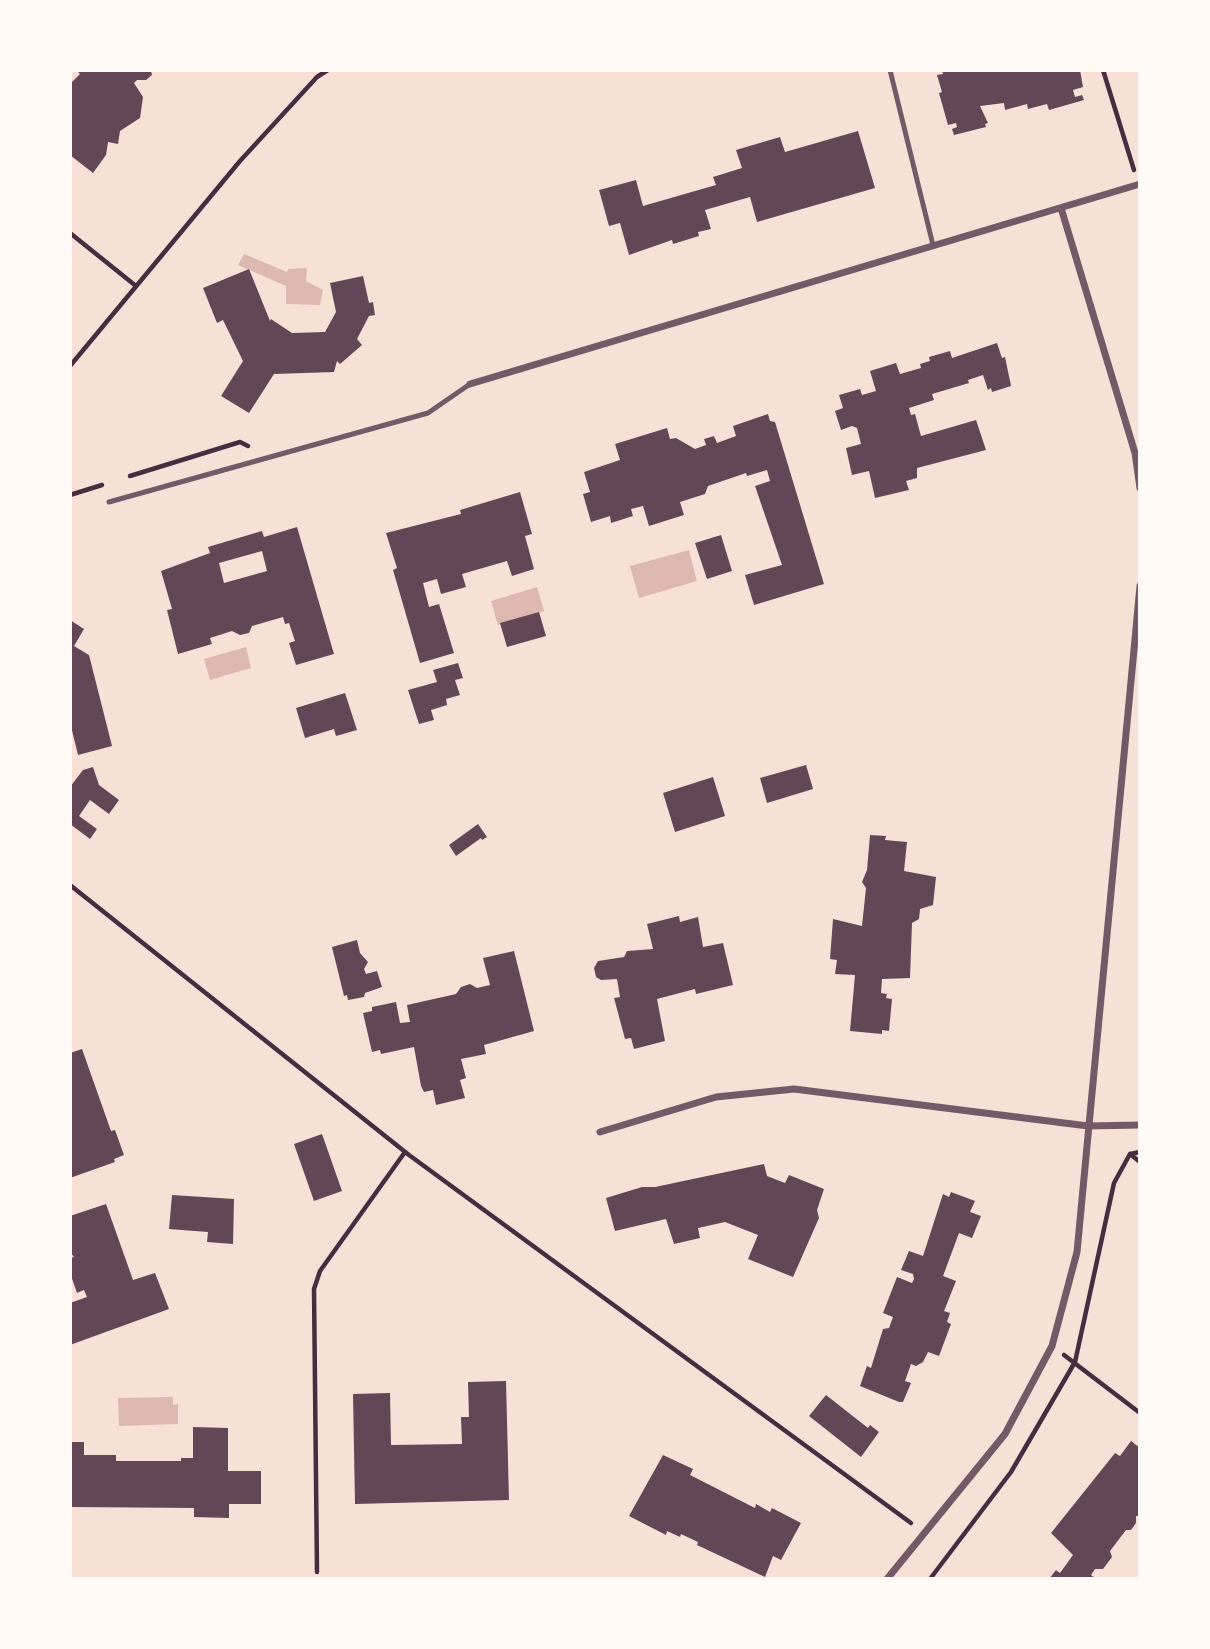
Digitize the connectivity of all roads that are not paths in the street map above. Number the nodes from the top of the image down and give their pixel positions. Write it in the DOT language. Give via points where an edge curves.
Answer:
graph roads {
  1 [pos="890,70"];
  2 [pos="1139,184"];
  3 [pos="1061,208"];
  4 [pos="933,245"];
  5 [pos="470,384"];
  6 [pos="1140,488"];
  7 [pos="109,502"];
  8 [pos="1140,586"];
  9 [pos="1140,1125"];
  10 [pos="1088,1126"];
  11 [pos="600,1132"];
  12 [pos="887,1579"];
  1 -- 4 [label="lane"];
  2 -- 3 [label="street"];
  3 -- 4 [label="street"];
  3 -- 6 [label="street" via="1135,453"];
  4 -- 5 [label="street"];
  5 -- 7 [label="lane" via="428,413"];
  8 -- 10 [label="street"];
  9 -- 10 [label="street"];
  10 -- 11 [label="street" via="794,1089 716,1097"];
  10 -- 12 [label="street" via="1077,1252 1052,1346 1005,1434"];
}
